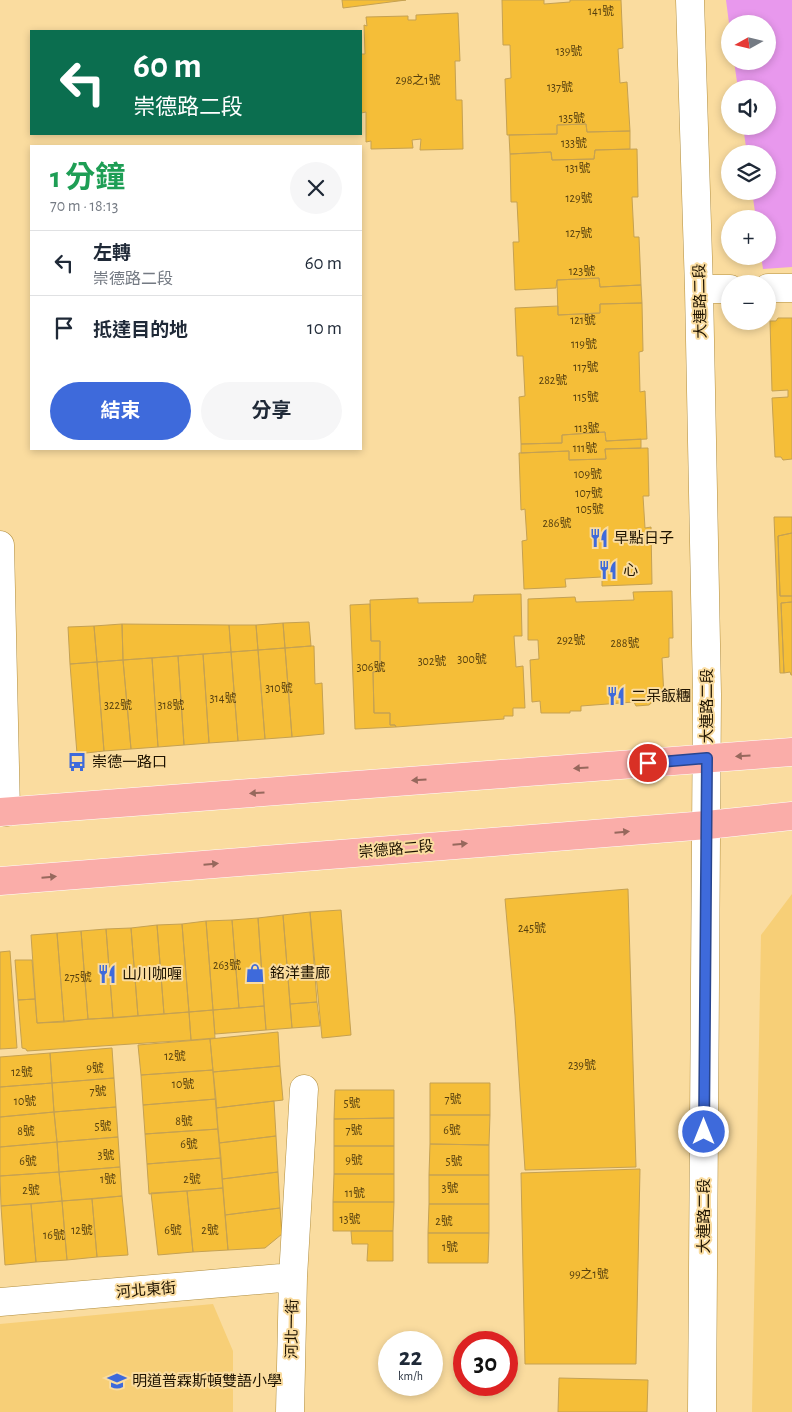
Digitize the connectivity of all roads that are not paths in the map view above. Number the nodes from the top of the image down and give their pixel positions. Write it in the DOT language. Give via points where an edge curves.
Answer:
graph roads {
  1 [pos="690,0"];
  2 [pos="776,288"];
  3 [pos="792,288"];
  4 [pos="700,289"];
  5 [pos="721,289"];
  6 [pos="0,545"];
  7 [pos="792,752"];
  8 [pos="707,758"];
  9 [pos="3,812"];
  10 [pos="792,816"];
  11 [pos="707,825"];
  12 [pos="0,881"];
  13 [pos="304,1089"];
  14 [pos="293,1277"];
  15 [pos="0,1302"];
  16 [pos="290,1412"];
  17 [pos="702,1412"];
  1 -- 4 [label="street, 大連路二段"];
  2 -- 3 [label="street"];
  4 -- 5 [label="street"];
  4 -- 8 [label="street, 大連路二段"];
  6 -- 9 [label="street"];
  7 -- 8 [label="main road, one-way"];
  8 -- 9 [label="main road, one-way"];
  8 -- 11 [label="street, 大連路二段"];
  10 -- 11 [label="main road, 崇德路二段"];
  12 -- 11 [label="main road, 崇德路二段, one-way"];
  11 -- 17 [label="street, 大連路二段"];
  13 -- 14 [label="street, 河北一街"];
  14 -- 15 [label="street, 河北東街"];
  14 -- 16 [label="street, 河北一街"];
}
